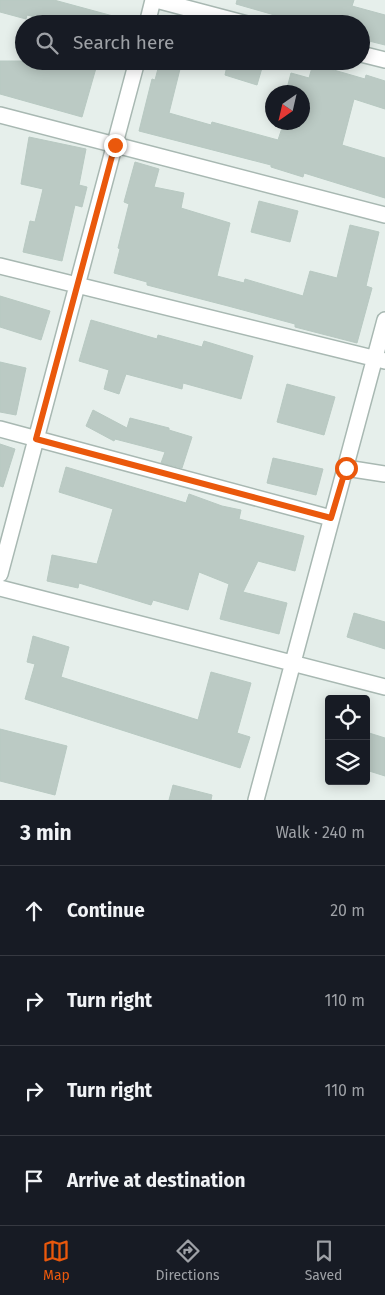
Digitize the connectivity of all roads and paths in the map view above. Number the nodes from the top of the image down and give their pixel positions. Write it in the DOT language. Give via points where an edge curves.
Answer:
graph roads {
  1 [pos="154,0"];
  2 [pos="150,15"];
  3 [pos="212,15"];
  4 [pos="370,56"];
  5 [pos="385,60"];
  6 [pos="135,70"];
  7 [pos="0,115"];
  8 [pos="115,145"];
  9 [pos="385,215"];
  10 [pos="0,266"];
  11 [pos="77,284"];
  12 [pos="385,320"];
  13 [pos="380,360"];
  14 [pos="0,429"];
  15 [pos="36,439"];
  16 [pos="346,468"];
  17 [pos="385,474"];
  18 [pos="331,518"];
  19 [pos="0,574"];
  20 [pos="0,588"];
  21 [pos="292,662"];
  22 [pos="385,687"];
  23 [pos="256,800"];
  1 -- 2 [label="street"];
  1 -- 3 [label="street"];
  4 -- 5 [label="street"];
  6 -- 8 [label="street"];
  7 -- 8 [label="street"];
  8 -- 9 [label="street"];
  8 -- 11 [label="street"];
  10 -- 11 [label="street"];
  11 -- 13 [label="street"];
  11 -- 15 [label="street"];
  12 -- 13 [label="street"];
  13 -- 16 [label="street"];
  14 -- 15 [label="street"];
  15 -- 18 [label="street"];
  15 -- 19 [label="street"];
  16 -- 17 [label="street"];
  16 -- 18 [label="street"];
  18 -- 21 [label="street"];
  20 -- 21 [label="street"];
  21 -- 22 [label="street"];
  21 -- 23 [label="street"];
}
